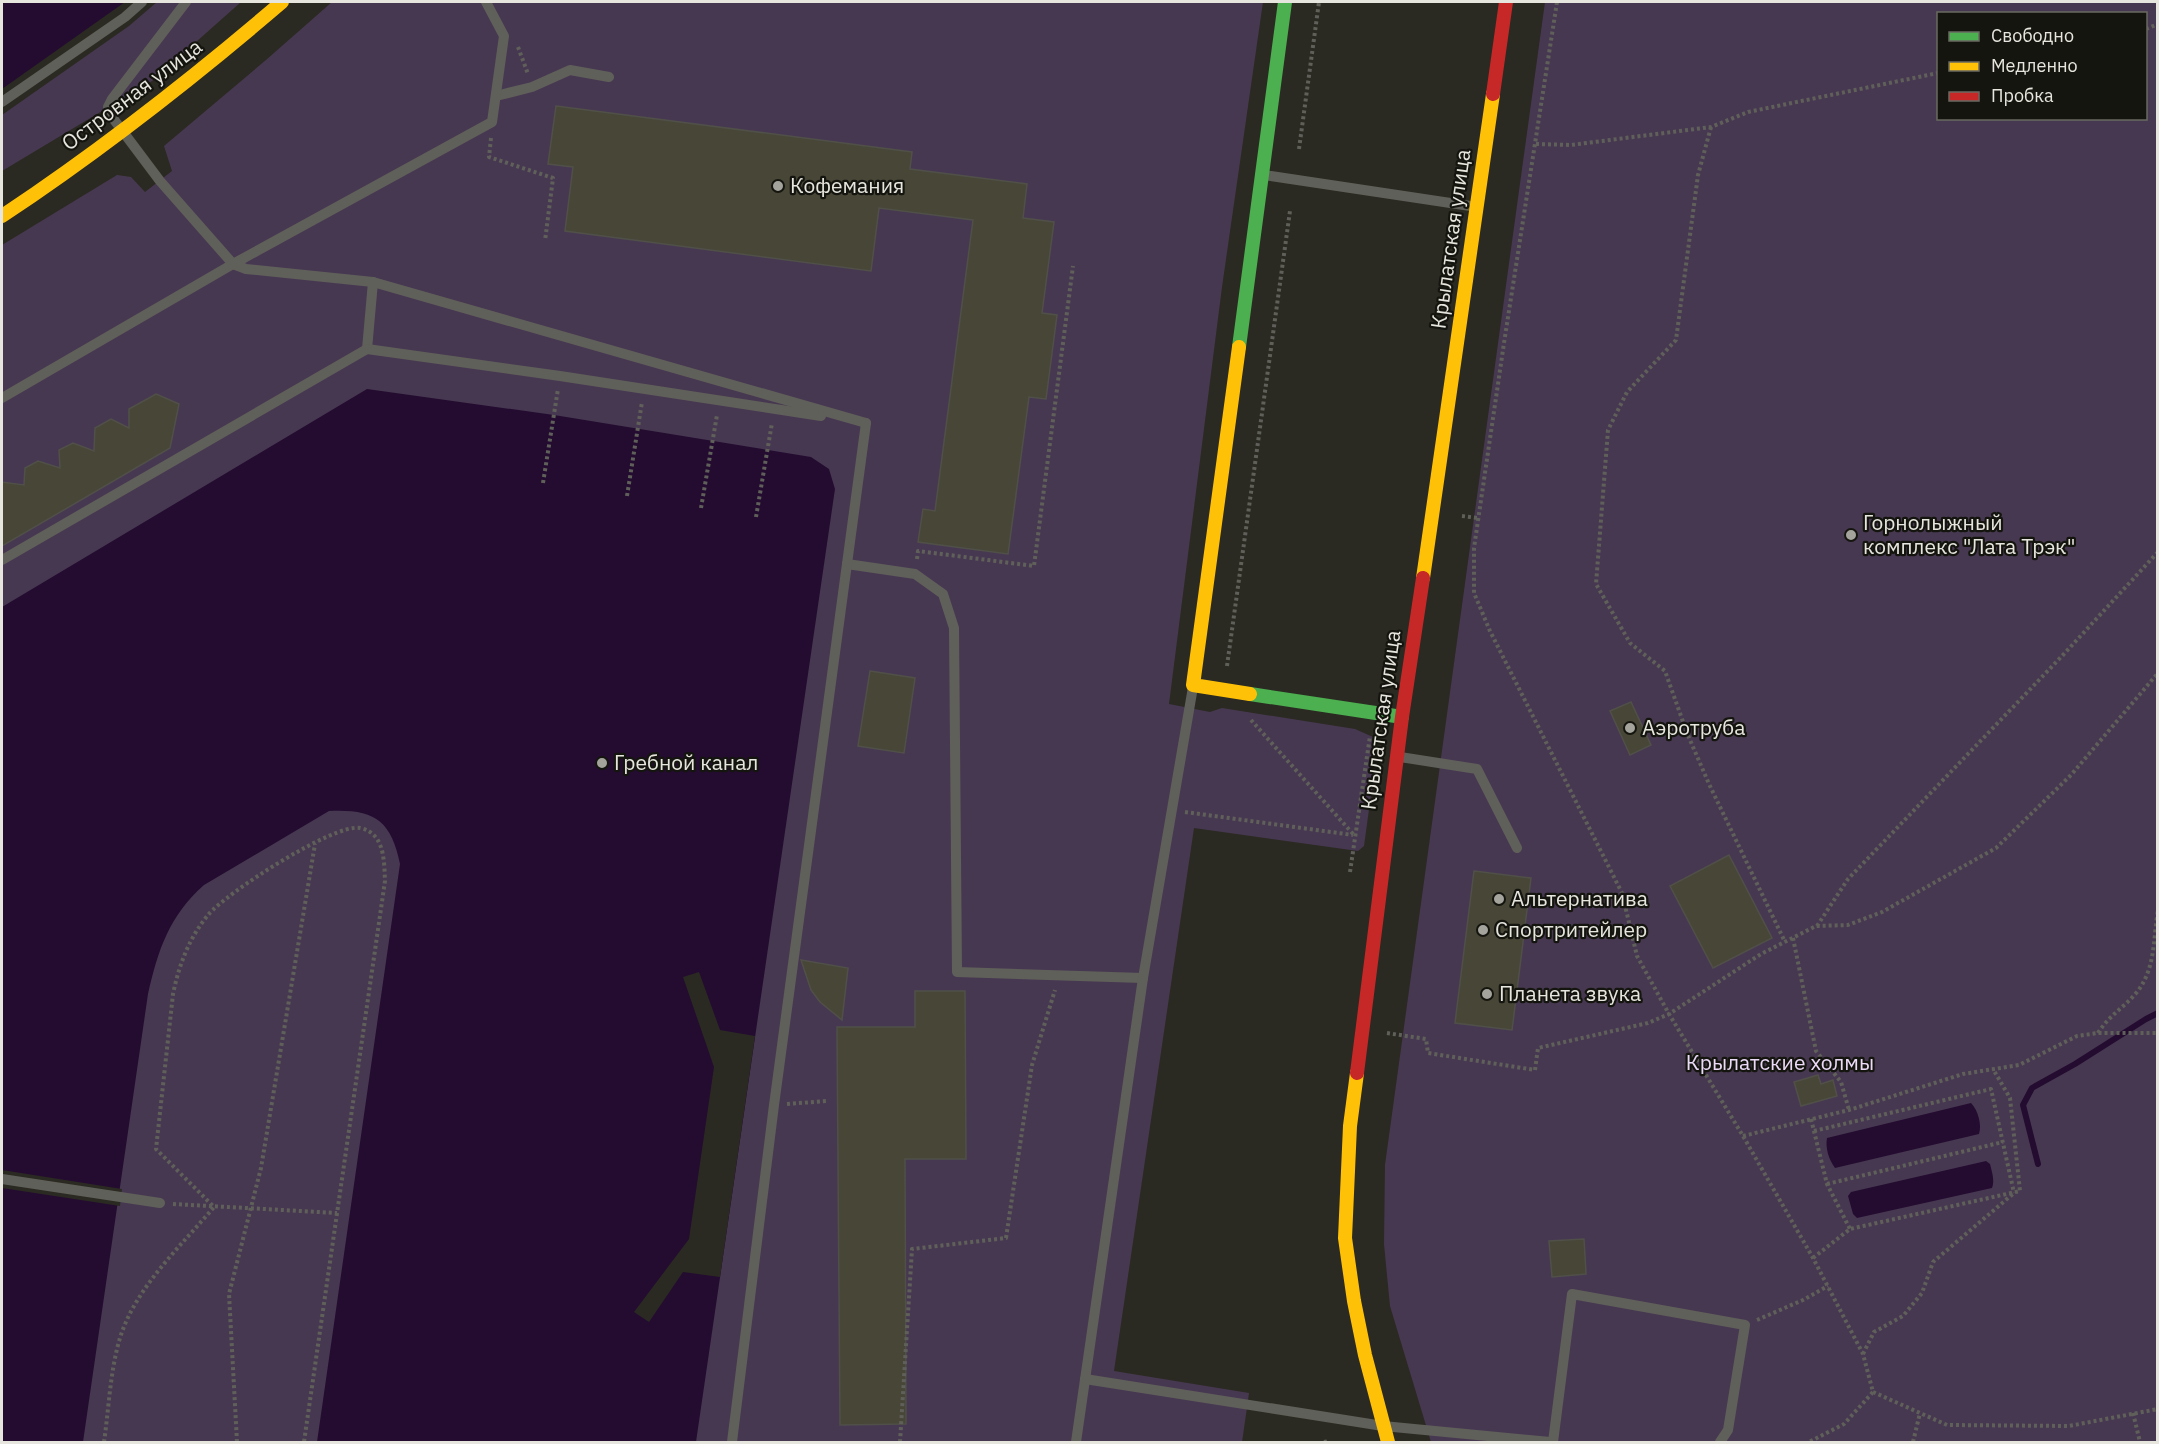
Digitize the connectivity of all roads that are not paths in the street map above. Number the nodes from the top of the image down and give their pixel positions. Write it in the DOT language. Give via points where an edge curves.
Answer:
graph roads {
  1 [pos="142,2"];
  2 [pos="186,2"];
  3 [pos="282,2"];
  4 [pos="486,2"];
  5 [pos="1285,2"];
  6 [pos="1506,2"];
  7 [pos="609,77"];
  8 [pos="496,96"];
  9 [pos="2,102"];
  10 [pos="122,132"];
  11 [pos="1263,175"];
  12 [pos="1478,207"];
  13 [pos="2,216"];
  14 [pos="233,264"];
  15 [pos="373,282"];
  16 [pos="366,349"];
  17 [pos="2,398"];
  18 [pos="866,423"];
  19 [pos="2,560"];
  20 [pos="847,564"];
  21 [pos="1193,685"];
  22 [pos="1402,717"];
  23 [pos="1396,756"];
  24 [pos="1517,848"];
  25 [pos="1143,978"];
  26 [pos="2,1179"];
  27 [pos="160,1203"];
  28 [pos="1085,1380"];
  29 [pos="1383,1426"];
  30 [pos="732,1443"];
  31 [pos="1076,1443"];
  32 [pos="1388,1443"];
  33 [pos="1552,1443"];
  34 [pos="1720,1443"];
  1 -- 9 [label="lane"];
  2 -- 10 [label="lane" via="108,107"];
  3 -- 10 [label="main road, Островная улица" via="213,62"];
  4 -- 8 [label="lane" via="504,36"];
  5 -- 11 [label="main road"];
  6 -- 12 [label="main road, Крылатская улица"];
  7 -- 8 [label="lane" via="570,70 532,87"];
  8 -- 14 [label="lane" via="492,122"];
  10 -- 13 [label="main road, Островная улица"];
  10 -- 14 [label="lane"];
  11 -- 12 [label="lane"];
  11 -- 21 [label="main road"];
  12 -- 22 [label="main road, Крылатская улица"];
  14 -- 15 [label="lane" via="246,269"];
  14 -- 17 [label="lane"];
  15 -- 16 [label="lane"];
  15 -- 18 [label="lane"];
  16 -- 18 [label="lane"];
  16 -- 19 [label="lane"];
  18 -- 20 [label="lane"];
  20 -- 25 [label="lane" via="915,574 943,594 954,628 957,972"];
  20 -- 30 [label="lane"];
  21 -- 22 [label="main road"];
  21 -- 25 [label="lane"];
  22 -- 23 [label="main road, Крылатская улица"];
  23 -- 24 [label="lane" via="1477,769"];
  23 -- 29 [label="main road, Крылатская улица" via="1350,1126 1345,1238 1353,1301"];
  25 -- 28 [label="lane"];
  26 -- 27 [label="lane"];
  28 -- 29 [label="lane"];
  28 -- 31 [label="lane"];
  29 -- 32 [label="main road, Крылатская улица"];
  29 -- 33 [label="lane"];
  33 -- 34 [label="lane" via="1572,1294 1745,1325 1728,1431"];
}
